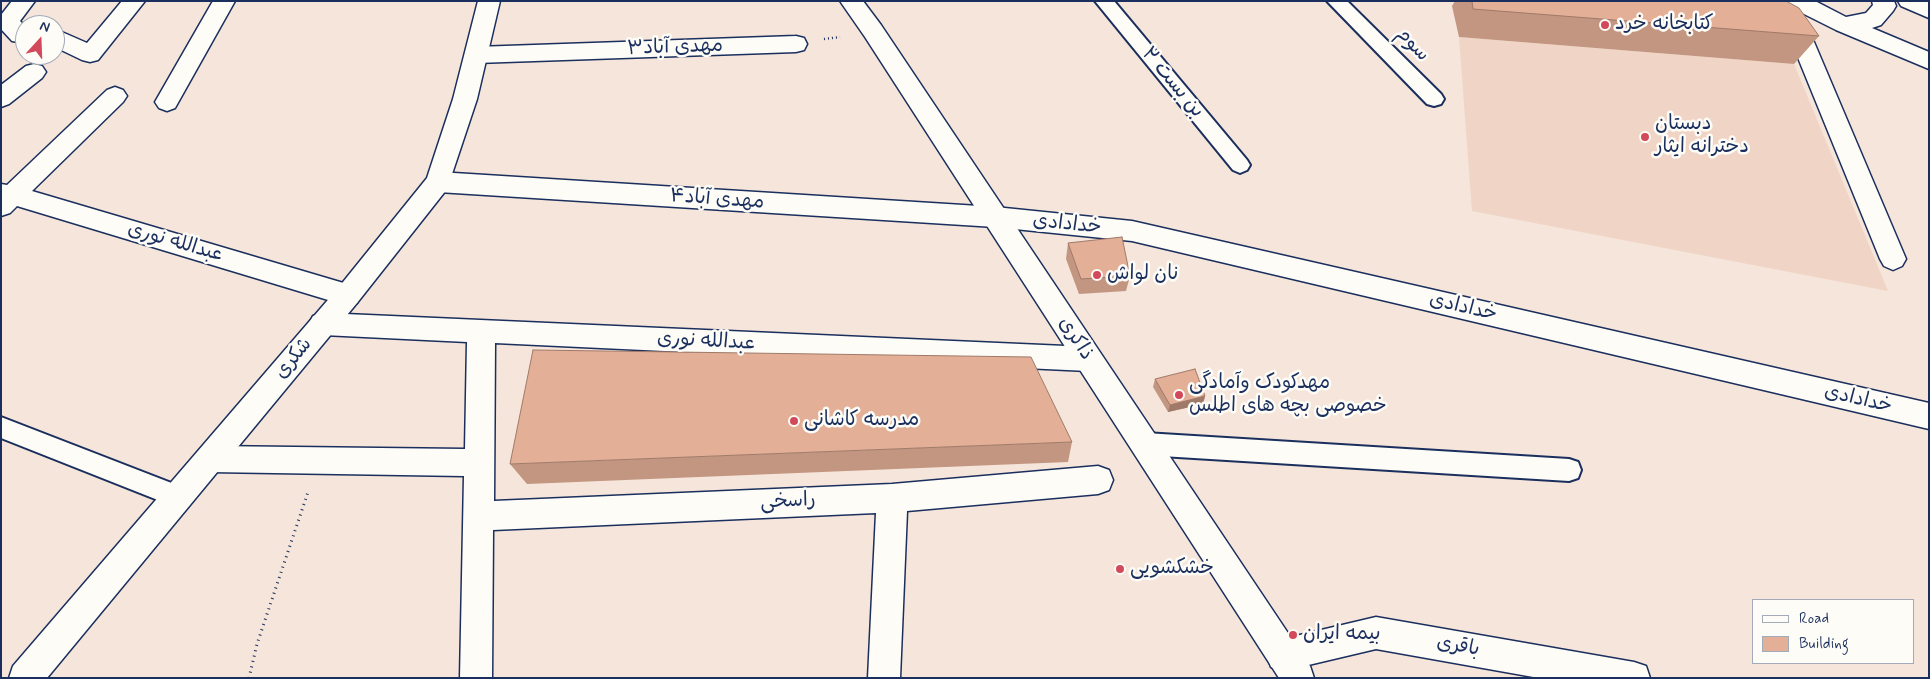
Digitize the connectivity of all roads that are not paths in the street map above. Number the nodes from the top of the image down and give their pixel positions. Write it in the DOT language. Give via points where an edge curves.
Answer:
graph roads {
  1 [pos="24,1"];
  2 [pos="134,1"];
  3 [pos="224,1"];
  4 [pos="489,1"];
  5 [pos="851,1"];
  6 [pos="1104,1"];
  7 [pos="1336,1"];
  8 [pos="1786,1"];
  9 [pos="1796,1"];
  10 [pos="1883,1"];
  11 [pos="1909,1"];
  12 [pos="1929,10"];
  13 [pos="1844,24"];
  14 [pos="15,30"];
  15 [pos="65,42"];
  16 [pos="796,44"];
  17 [pos="476,55"];
  18 [pos="1929,61"];
  19 [pos="34,72"];
  20 [pos="115,96"];
  21 [pos="1,98"];
  22 [pos="1434,99"];
  23 [pos="167,102"];
  24 [pos="1240,165"];
  25 [pos="438,182"];
  26 [pos="5,198"];
  27 [pos="995,218"];
  28 [pos="1893,259"];
  29 [pos="348,295"];
  30 [pos="323,324"];
  31 [pos="481,332"];
  32 [pos="1088,358"];
  33 [pos="1929,416"];
  34 [pos="1,427"];
  35 [pos="1145,444"];
  36 [pos="210,459"];
  37 [pos="479,463"];
  38 [pos="1569,470"];
  39 [pos="1098,480"];
  40 [pos="178,497"];
  41 [pos="892,498"];
  42 [pos="478,516"];
  43 [pos="1291,666"];
  44 [pos="25,678"];
  45 [pos="476,678"];
  46 [pos="884,678"];
  47 [pos="1634,678"];
  1 -- 14 [label="street" via="8,22"];
  2 -- 15 [label="street" via="90,54"];
  3 -- 23 [label="street"];
  4 -- 17 [label="street, شکری"];
  5 -- 27 [label="street, ذاکری"];
  6 -- 24 [label="lane, بن بست ۲"];
  7 -- 22 [label="lane, سوم"];
  8 -- 28 [label="street"];
  9 -- 13 [label="street"];
  10 -- 13 [label="street" via="1884,6 1873,20"];
  11 -- 12 [label="street"];
  13 -- 18 [label="street"];
  16 -- 17 [label="street, مهدی آباد۳"];
  17 -- 25 [label="street, شکری" via="466,99"];
  19 -- 21 [label="street"];
  20 -- 26 [label="street"];
  25 -- 27 [label="street, مهدی آباد۴"];
  25 -- 29 [label="street, شکری"];
  26 -- 29 [label="street, عبدالله نوری"];
  27 -- 32 [label="street, ذاکری"];
  27 -- 33 [label="street, خدادادی" via="1132,231"];
  29 -- 30 [label="street, شکری"];
  30 -- 31 [label="street, عبدالله نوری"];
  30 -- 36 [label="street, شکری"];
  31 -- 32 [label="street, عبدالله نوری"];
  31 -- 37 [label="street"];
  32 -- 35 [label="street, ذاکری"];
  34 -- 40 [label="lane"];
  35 -- 38 [label="lane"];
  35 -- 43 [label="street, ذاکری"];
  36 -- 37 [label="street"];
  36 -- 40 [label="street, شکری"];
  37 -- 42 [label="street"];
  39 -- 41 [label="street, راسخی"];
  40 -- 44 [label="street, شکری"];
  41 -- 42 [label="street, راسخی"];
  41 -- 46 [label="street"];
  42 -- 45 [label="street"];
  43 -- 47 [label="street, باقری" via="1376,633"];
}
